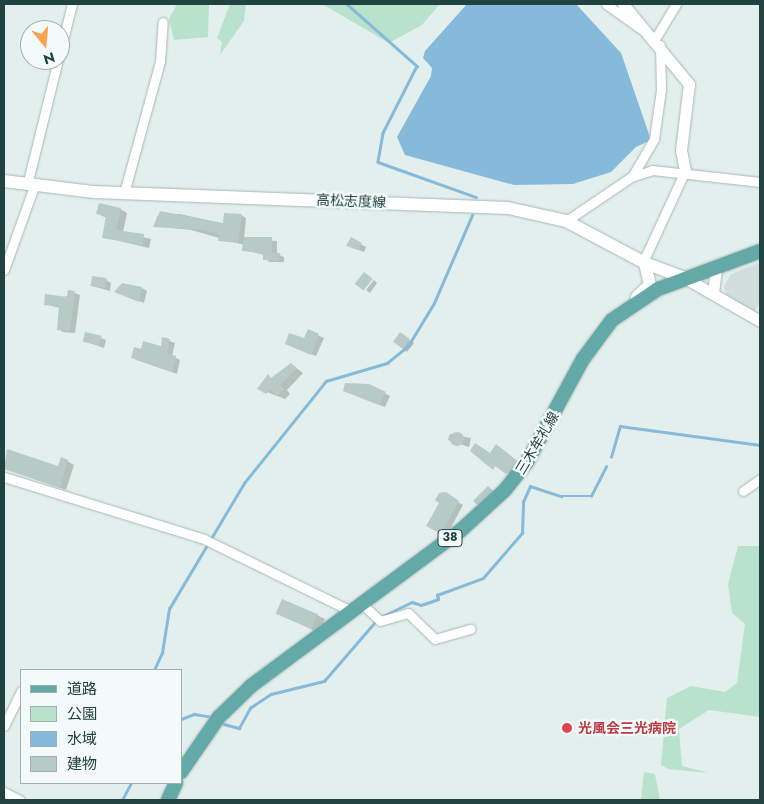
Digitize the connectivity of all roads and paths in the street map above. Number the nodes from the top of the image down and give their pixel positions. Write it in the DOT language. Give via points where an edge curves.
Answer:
graph roads {
  1 [pos="72,4"];
  2 [pos="606,4"];
  3 [pos="623,4"];
  4 [pos="676,4"];
  5 [pos="68,20"];
  6 [pos="163,22"];
  7 [pos="657,42"];
  8 [pos="56,70"];
  9 [pos="685,171"];
  10 [pos="631,177"];
  11 [pos="4,181"];
  12 [pos="760,182"];
  13 [pos="30,186"];
  14 [pos="124,193"];
  15 [pos="566,221"];
  16 [pos="760,251"];
  17 [pos="644,262"];
  18 [pos="716,268"];
  19 [pos="4,270"];
  20 [pos="684,278"];
  21 [pos="713,293"];
  22 [pos="623,311"];
  23 [pos="760,320"];
  24 [pos="4,477"];
  25 [pos="760,479"];
  26 [pos="743,491"];
  27 [pos="356,607"];
  28 [pos="471,629"];
  29 [pos="20,693"];
  30 [pos="4,726"];
  31 [pos="182,771"];
  32 [pos="176,784"];
  33 [pos="4,792"];
  34 [pos="20,800"];
  35 [pos="168,800"];
  1 -- 5 [label="street"];
  2 -- 7 [label="street"];
  3 -- 7 [label="street"];
  4 -- 7 [label="street"];
  6 -- 14 [label="street" via="160,61"];
  7 -- 9 [label="street" via="684,75 691,93 681,150"];
  7 -- 10 [label="street" via="661,90 654,139"];
  8 -- 13 [label="street"];
  9 -- 10 [label="street" via="652,170"];
  9 -- 12 [label="street" via="719,180"];
  9 -- 17 [label="street"];
  10 -- 15 [label="street"];
  11 -- 13 [label="main road, 高松志度線"];
  13 -- 14 [label="main road, 高松志度線"];
  13 -- 19 [label="street"];
  14 -- 15 [label="main road, 高松志度線" via="479,205"];
  15 -- 17 [label="main road, 高松志度線"];
  16 -- 18 [label="main road, 三木牟礼線 / 38"];
  17 -- 20 [label="main road, 高松志度線"];
  17 -- 22 [label="main road" via="650,285"];
  18 -- 20 [label="main road, 三木牟礼線 / 38"];
  18 -- 21 [label="street"];
  20 -- 21 [label="street"];
  20 -- 22 [label="main road, 三木牟礼線 / 38"];
  21 -- 23 [label="street" via="734,310"];
  22 -- 27 [label="main road, 三木牟礼線 / 38" via="592,344 527,462 505,490 460,531"];
  24 -- 27 [label="street" via="206,540"];
  25 -- 26 [label="street"];
  27 -- 28 [label="street" via="380,621 408,613 435,639"];
  27 -- 31 [label="main road, 三木牟礼線 / 38" via="232,704"];
  29 -- 30 [label="street"];
  32 -- 35 [label="main road"];
  33 -- 34 [label="street"];
}
